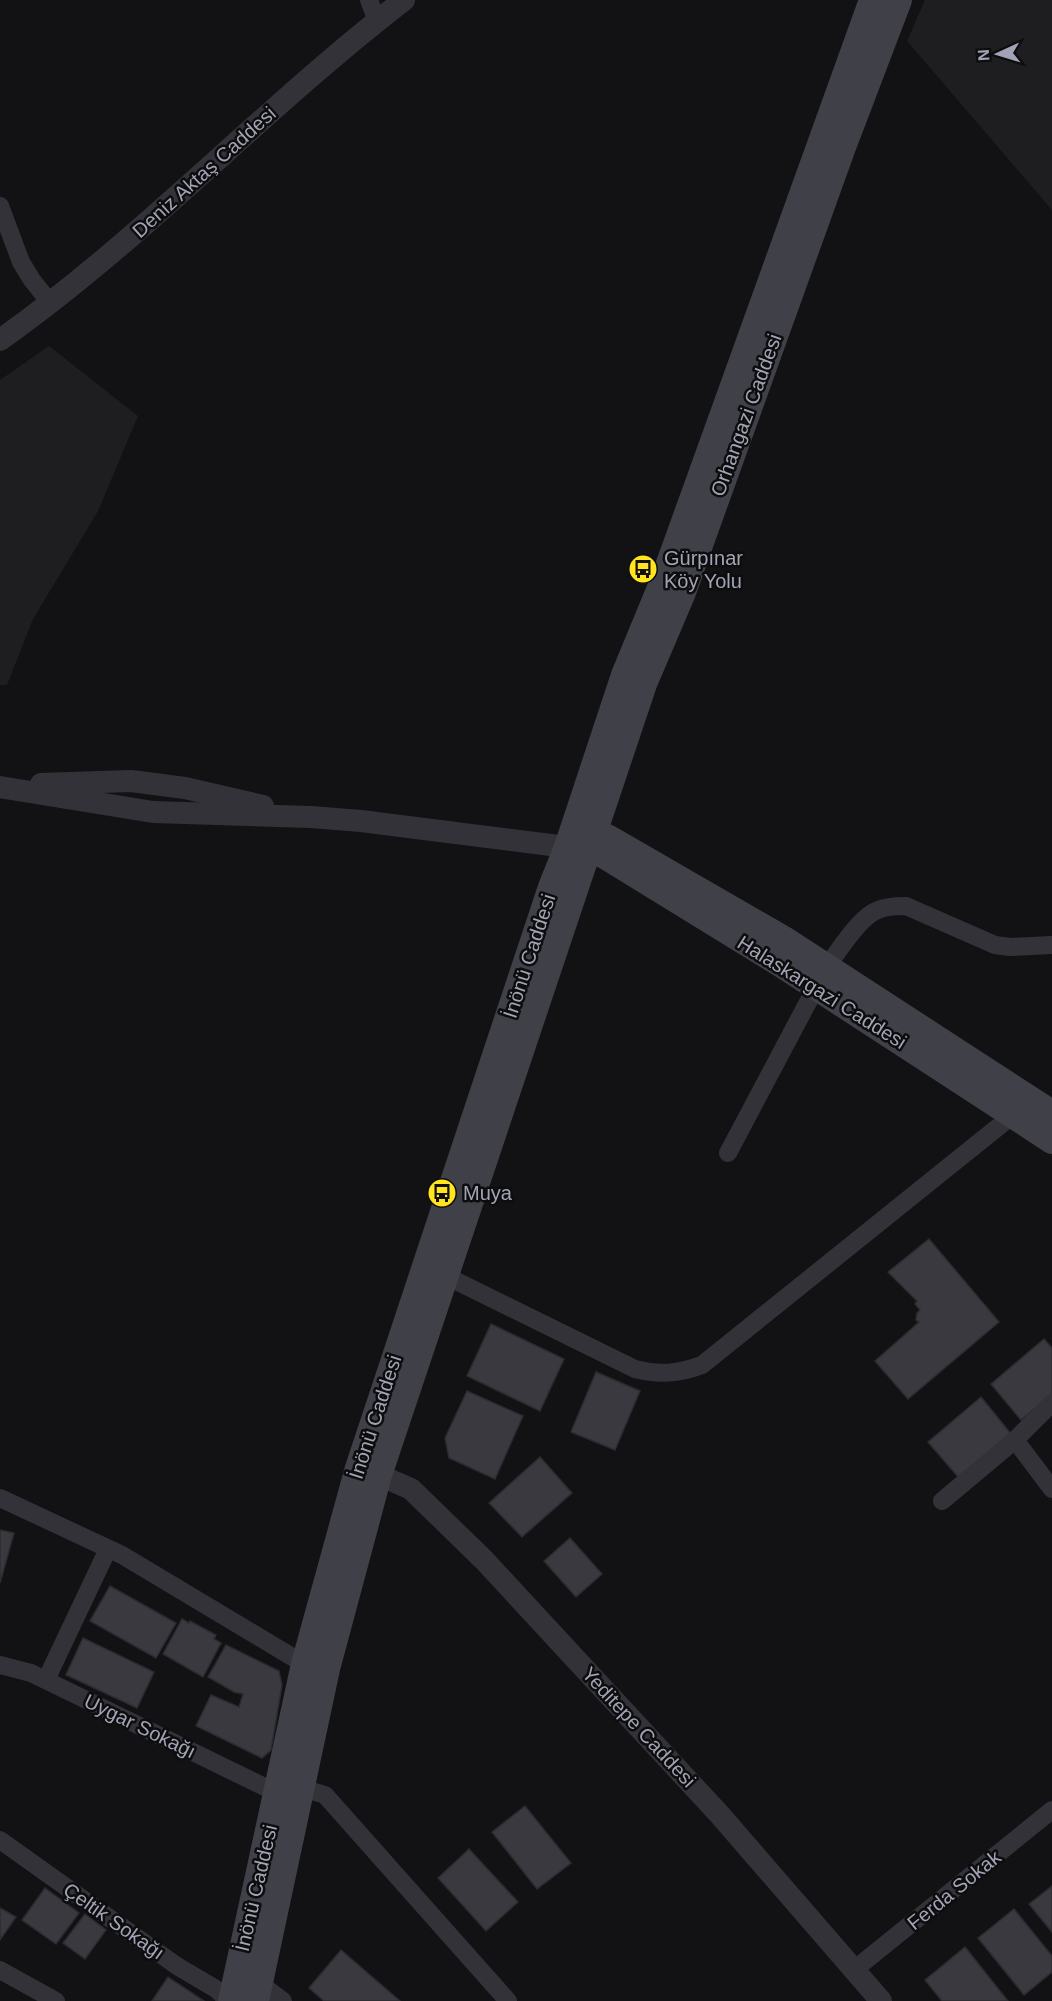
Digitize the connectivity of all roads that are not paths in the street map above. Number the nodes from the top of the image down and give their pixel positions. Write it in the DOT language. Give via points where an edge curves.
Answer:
graph roads {
  1 [pos="404,0"];
  2 [pos="872,0"];
  3 [pos="899,0"];
  4 [pos="373,10"];
  5 [pos="817,183"];
  6 [pos="0,206"];
  7 [pos="51,304"];
  8 [pos="0,340"];
  9 [pos="0,786"];
  10 [pos="581,838"];
  11 [pos="1052,945"];
  12 [pos="821,977"];
  13 [pos="1032,1109"];
  14 [pos="1052,1141"];
  15 [pos="728,1153"];
  16 [pos="436,1271"];
  17 [pos="399,1378"];
  18 [pos="1052,1403"];
  19 [pos="1015,1440"];
  20 [pos="379,1475"];
  21 [pos="1052,1489"];
  22 [pos="0,1498"];
  23 [pos="942,1501"];
  24 [pos="347,1546"];
  25 [pos="108,1549"];
  26 [pos="0,1665"];
  27 [pos="315,1667"];
  28 [pos="46,1680"];
  29 [pos="290,1791"];
  30 [pos="1052,1810"];
  31 [pos="0,1840"];
  32 [pos="855,1969"];
  33 [pos="0,1970"];
  34 [pos="257,1992"];
  35 [pos="56,2001"];
  36 [pos="230,2001"];
  37 [pos="283,2001"];
  38 [pos="508,2001"];
  39 [pos="880,2001"];
  1 -- 4 [label="street, Deniz Aktaş Caddesi"];
  2 -- 5 [label="main road, Orhangazi Caddesi"];
  3 -- 5 [label="main road, Orhangazi Caddesi"];
  4 -- 7 [label="street, Deniz Aktaş Caddesi" via="282,102"];
  5 -- 10 [label="main road, Orhangazi Caddesi" via="672,589 634,680"];
  6 -- 7 [label="street" via="21,262"];
  7 -- 8 [label="street, Deniz Aktaş Caddesi"];
  9 -- 10 [label="street" via="153,812 311,817"];
  10 -- 12 [label="main road" via="784,939"];
  10 -- 16 [label="main road, Orhangazi Caddesi"];
  11 -- 12 [label="street" via="995,945 906,906 893,906 876,910 863,921"];
  12 -- 13 [label="main road"];
  12 -- 15 [label="street"];
  13 -- 14 [label="main road"];
  13 -- 16 [label="street" via="702,1365 688,1370 660,1374 635,1368"];
  16 -- 17 [label="main road, Orhangazi Caddesi"];
  17 -- 20 [label="main road"];
  17 -- 24 [label="main road, İnönü Caddesi" via="358,1468"];
  18 -- 19 [label="street"];
  19 -- 21 [label="street"];
  19 -- 23 [label="street"];
  20 -- 24 [label="main road"];
  20 -- 32 [label="street, Yeditepe Caddesi" via="411,1489 484,1560 720,1815"];
  22 -- 25 [label="street"];
  24 -- 27 [label="main road"];
  25 -- 27 [label="street"];
  25 -- 28 [label="street"];
  26 -- 28 [label="street, Uygar Sokağı"];
  27 -- 29 [label="main road"];
  28 -- 29 [label="street, Uygar Sokağı"];
  29 -- 34 [label="main road"];
  29 -- 36 [label="main road, İnönü Caddesi"];
  29 -- 38 [label="street, Uygar Sokağı" via="325,1795"];
  30 -- 32 [label="street, Ferda Sokak"];
  31 -- 36 [label="street, Çeltik Sokağı"];
  32 -- 39 [label="street, Yeditepe Caddesi"];
  33 -- 35 [label="street"];
  34 -- 37 [label="street"];
}
